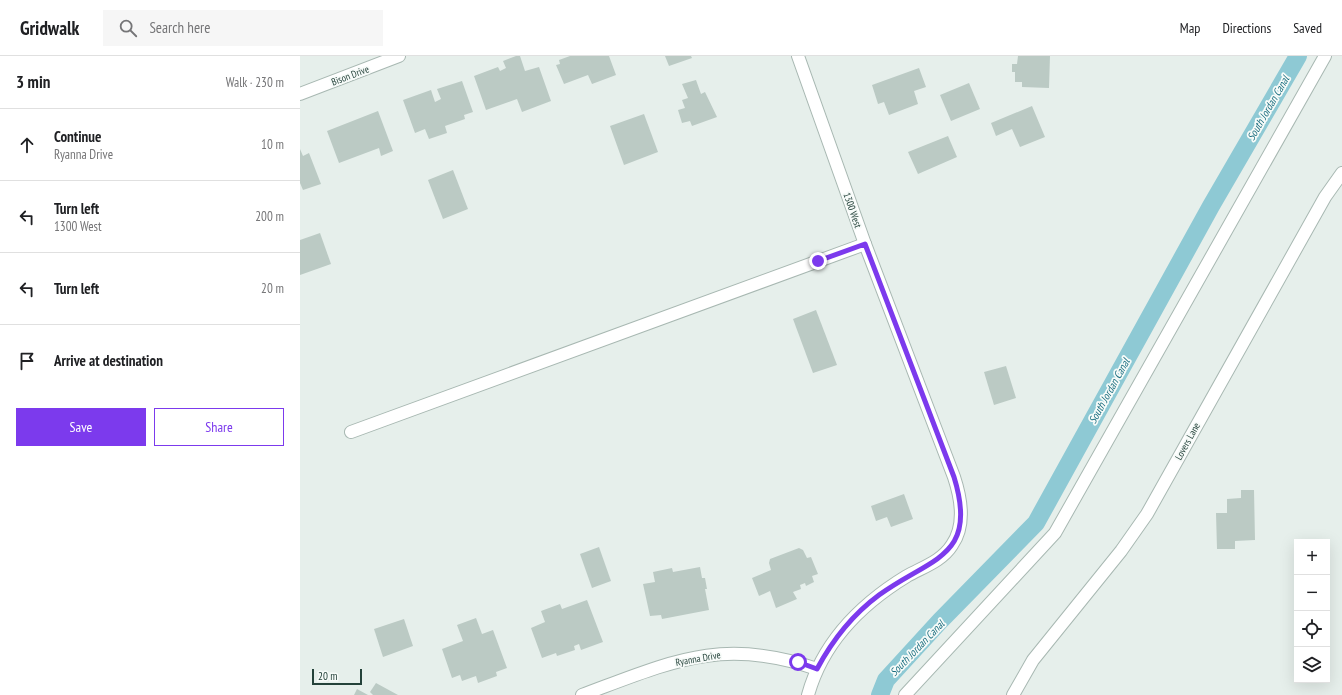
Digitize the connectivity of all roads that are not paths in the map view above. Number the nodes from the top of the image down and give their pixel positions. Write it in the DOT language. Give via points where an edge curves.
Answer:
graph roads {
  1 [pos="399,56"];
  2 [pos="798,56"];
  3 [pos="1326,56"];
  4 [pos="300,94"];
  5 [pos="1342,173"];
  6 [pos="865,244"];
  7 [pos="351,432"];
  8 [pos="817,669"];
  9 [pos="582,695"];
  10 [pos="808,695"];
  11 [pos="905,695"];
  12 [pos="1013,695"];
  1 -- 4 [label="street, Bison Drive"];
  2 -- 6 [label="street, 1300 West"];
  3 -- 11 [label="street" via="1055,533"];
  5 -- 12 [label="street, Lovers Lane" via="1325,197 1147,514 1033,660"];
  6 -- 7 [label="street"];
  6 -- 8 [label="street, 1300 West" via="954,477 960,499 960,522 957,536 948,551 895,584 863,608 836,636"];
  8 -- 9 [label="street, Ryanna Drive" via="762,655 709,654 676,661"];
  8 -- 10 [label="street, 1300 West"];
}
